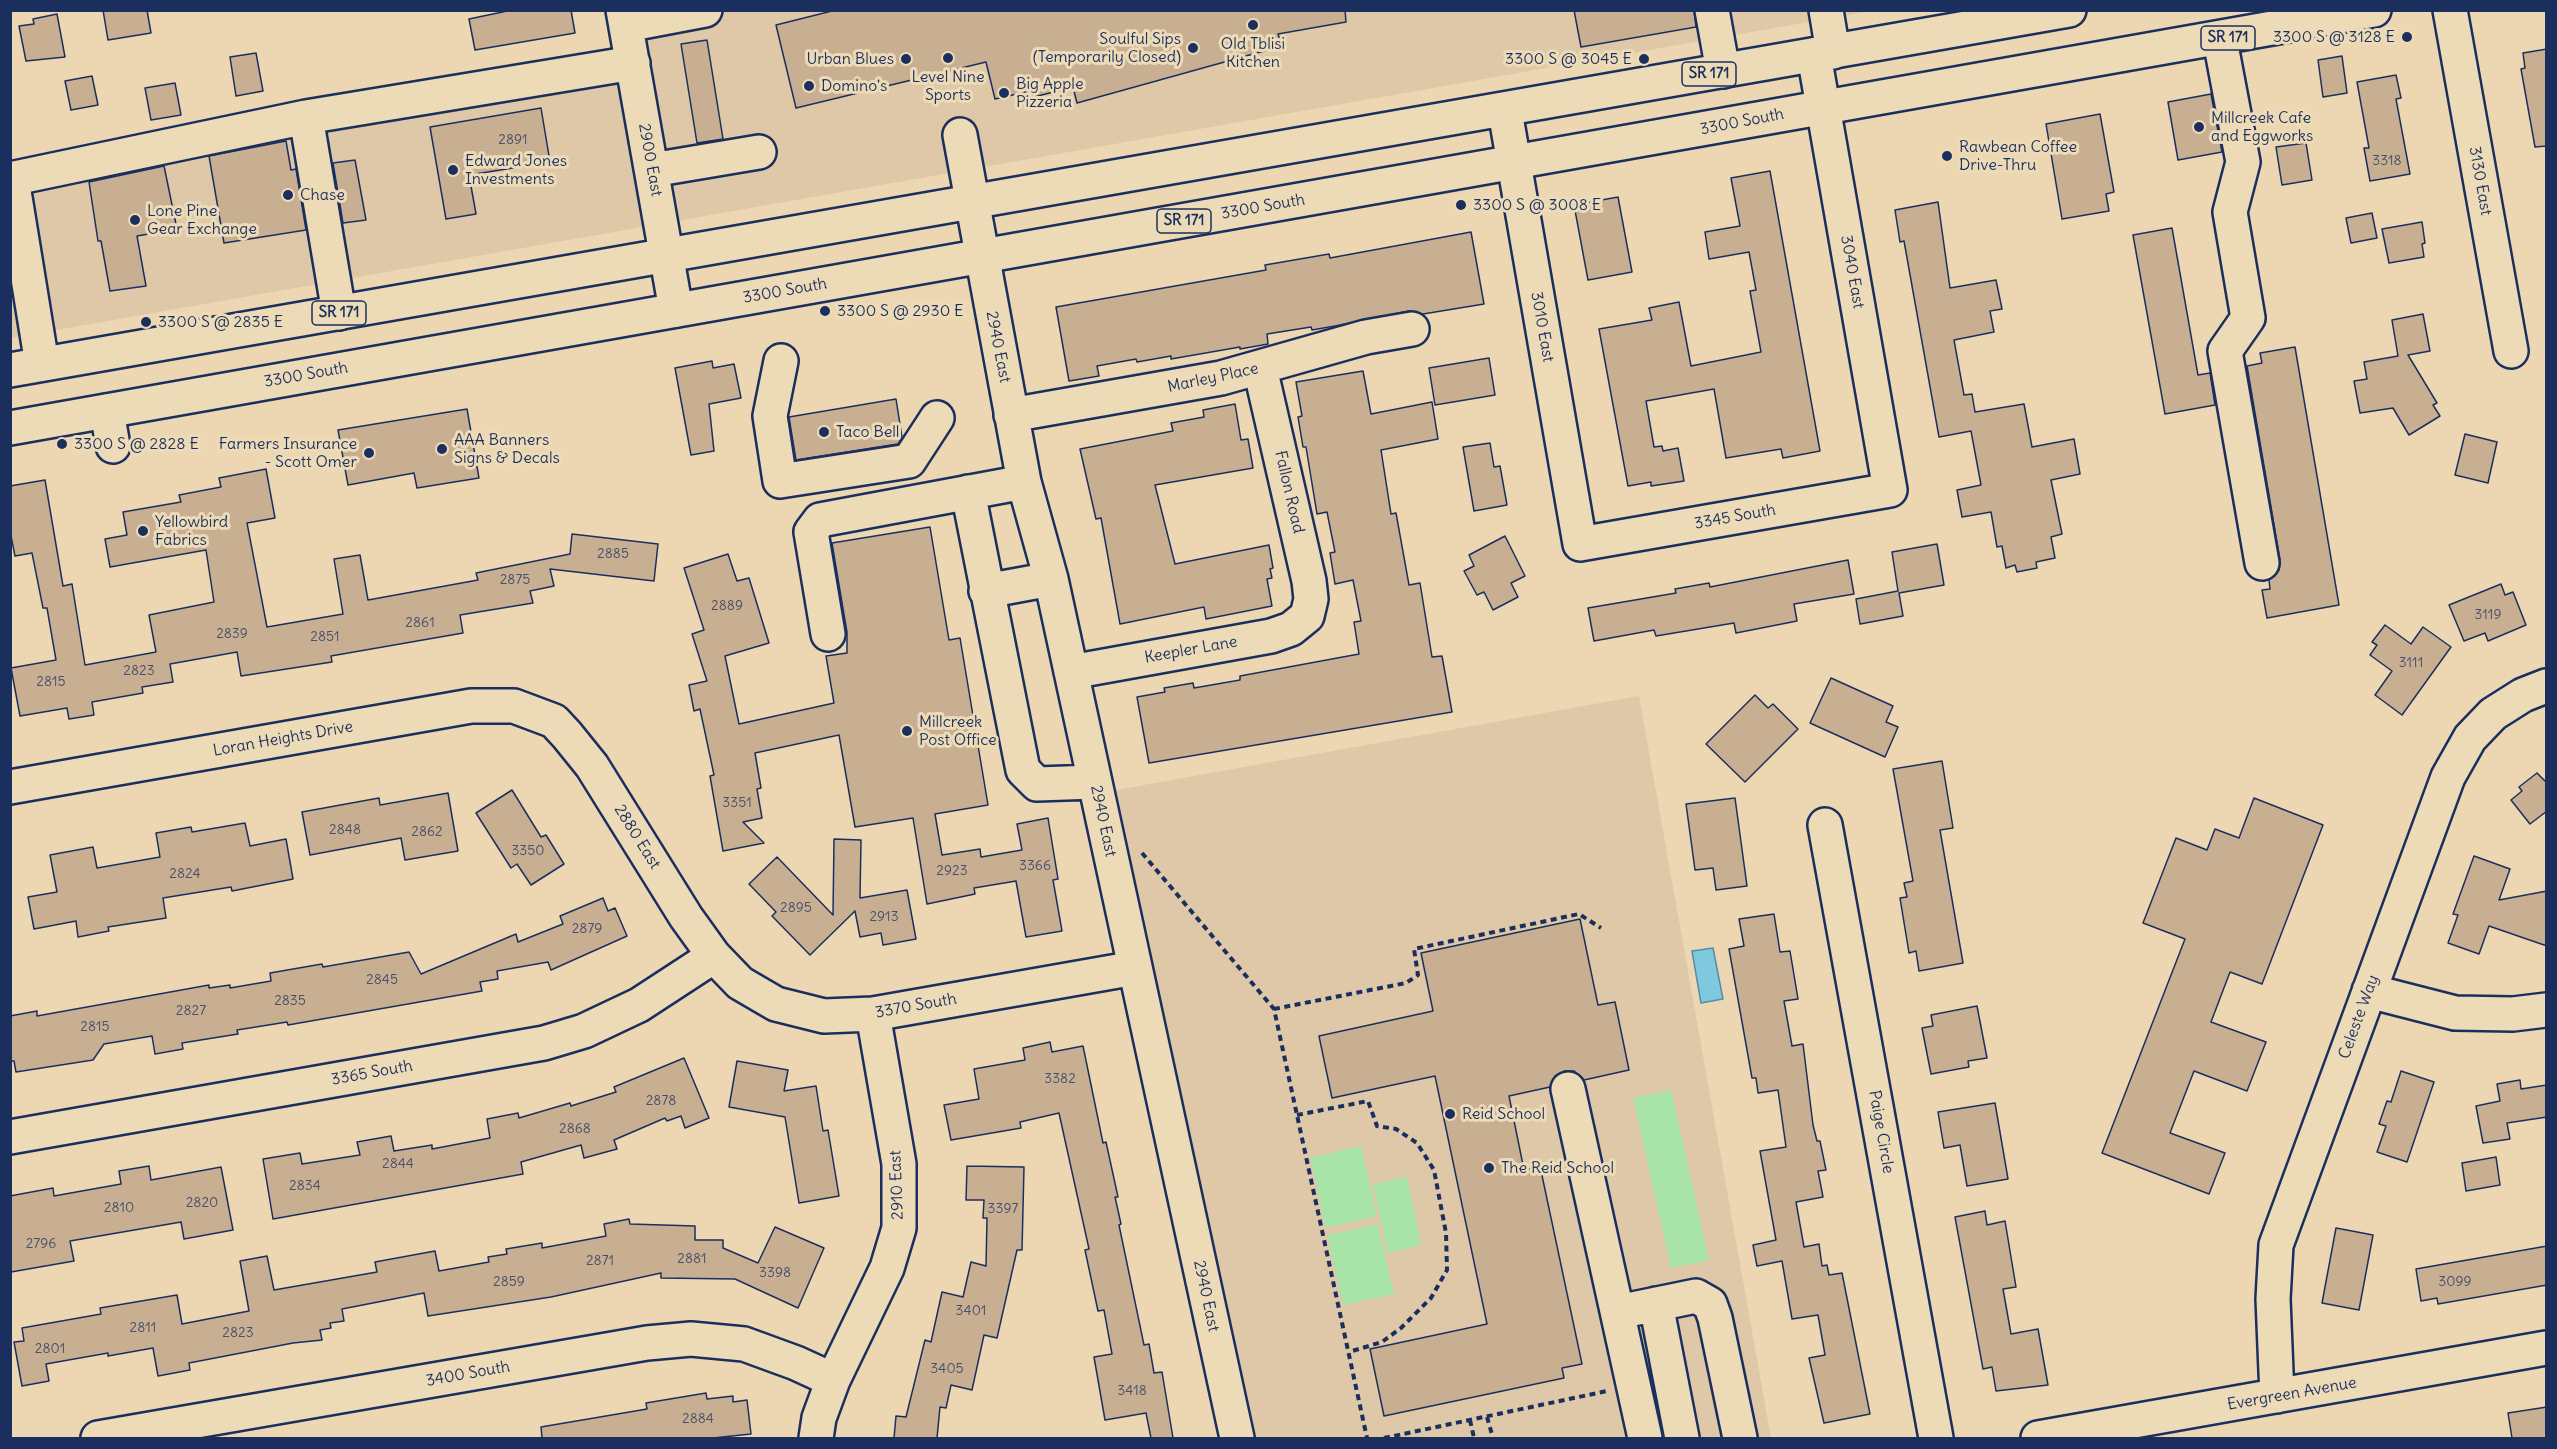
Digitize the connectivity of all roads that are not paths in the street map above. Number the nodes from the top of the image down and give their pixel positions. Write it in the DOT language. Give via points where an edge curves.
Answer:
graph roads {
  1 [pos="705,10"];
  2 [pos="1712,10"];
  3 [pos="1826,10"];
  4 [pos="2069,10"];
  5 [pos="2374,10"];
  6 [pos="2450,10"];
  7 [pos="625,18"];
  8 [pos="1964,19"];
  9 [pos="2220,40"];
  10 [pos="1824,54"];
  11 [pos="633,63"];
  12 [pos="1723,71"];
  13 [pos="1824,107"];
  14 [pos="1505,111"];
  15 [pos="306,117"];
  16 [pos="960,135"];
  17 [pos="759,152"];
  18 [pos="1514,164"];
  19 [pos="651,170"];
  20 [pos="11,179"];
  21 [pos="972,203"];
  22 [pos="667,255"];
  23 [pos="980,255"];
  24 [pos="676,310"];
  25 [pos="339,313"];
  26 [pos="1412,329"];
  27 [pos="2511,351"];
  28 [pos="781,360"];
  29 [pos="42,364"];
  30 [pos="1260,368"];
  31 [pos="10,370"];
  32 [pos="107,411"];
  33 [pos="1011,415"];
  34 [pos="937,417"];
  35 [pos="10,428"];
  36 [pos="113,446"];
  37 [pos="1024,482"];
  38 [pos="1890,490"];
  39 [pos="968,492"];
  40 [pos="1580,544"];
  41 [pos="2262,563"];
  42 [pos="1051,579"];
  43 [pos="986,591"];
  44 [pos="1307,616"];
  45 [pos="828,634"];
  46 [pos="1071,672"];
  47 [pos="2547,686"];
  48 [pos="554,722"];
  49 [pos="1094,782"];
  50 [pos="10,787"];
  51 [pos="1826,825"];
  52 [pos="714,956"];
  53 [pos="1135,968"];
  54 [pos="2368,991"];
  55 [pos="2547,1010"];
  56 [pos="873,1014"];
  57 [pos="1568,1089"];
  58 [pos="10,1137"];
  59 [pos="1656,1304"];
  60 [pos="1618,1312"];
  61 [pos="2547,1348"];
  62 [pos="833,1380"];
  63 [pos="2277,1396"];
  64 [pos="98,1438"];
  65 [pos="816,1438"];
  66 [pos="1237,1438"];
  67 [pos="1645,1438"];
  68 [pos="1682,1438"];
  69 [pos="1740,1438"];
  70 [pos="1936,1438"];
  71 [pos="2038,1438"];
  1 -- 7 [label="street"];
  2 -- 12 [label="street"];
  3 -- 10 [label="street, 3040 East"];
  4 -- 8 [label="street, SR 171"];
  5 -- 9 [label="street, 3300 South / SR 171"];
  6 -- 27 [label="street, 3130 East"];
  7 -- 11 [label="street, 2900 East"];
  8 -- 10 [label="street, SR 171"];
  9 -- 13 [label="street, 3300 South / SR 171"];
  9 -- 41 [label="street" via="2243,162 2230,212 2247,318 2225,351"];
  10 -- 12 [label="street, SR 171"];
  10 -- 13 [label="street, 3040 East"];
  11 -- 15 [label="street"];
  11 -- 19 [label="street, 2900 East"];
  12 -- 14 [label="street, SR 171"];
  13 -- 18 [label="street, 3300 South / SR 171"];
  13 -- 38 [label="street, 3040 East"];
  14 -- 18 [label="street, 3010 East"];
  14 -- 21 [label="street, SR 171"];
  15 -- 20 [label="street"];
  15 -- 25 [label="street"];
  16 -- 21 [label="street, 2940 East"];
  17 -- 19 [label="street"];
  18 -- 23 [label="street, 3300 South / SR 171"];
  18 -- 40 [label="street, 3010 East"];
  19 -- 22 [label="street, 2900 East"];
  20 -- 29 [label="street"];
  21 -- 22 [label="street, SR 171"];
  21 -- 23 [label="street, 2940 East"];
  22 -- 24 [label="street, 2900 East"];
  22 -- 25 [label="street, SR 171"];
  23 -- 24 [label="street, 3300 South / SR 171"];
  23 -- 33 [label="street, 2940 East"];
  24 -- 32 [label="street, 3300 South / SR 171"];
  25 -- 29 [label="street, SR 171"];
  26 -- 30 [label="street, Marley Place" via="1366,337"];
  28 -- 34 [label="street" via="770,416 780,482 909,461"];
  29 -- 31 [label="street, SR 171"];
  30 -- 33 [label="street, Marley Place"];
  30 -- 44 [label="street, Fallon Road" via="1310,581"];
  32 -- 35 [label="street, 3300 South / SR 171"];
  32 -- 36 [label="street"];
  33 -- 37 [label="street, 2940 East"];
  37 -- 39 [label="street"];
  37 -- 42 [label="street, 2940 East"];
  38 -- 40 [label="street, 3345 South"];
  39 -- 43 [label="street"];
  39 -- 45 [label="street" via="820,520 811,532"];
  42 -- 43 [label="street"];
  42 -- 46 [label="street, 2940 East"];
  43 -- 49 [label="street" via="1023,770 1037,784"];
  44 -- 46 [label="street, Keepler Lane" via="1291,629 1271,636"];
  46 -- 49 [label="street, 2940 East"];
  47 -- 54 [label="street, Celeste Way" via="2523,695 2493,714 2459,753"];
  48 -- 50 [label="street, Loran Heights Drive" via="514,706 471,706"];
  48 -- 52 [label="street, 2880 East" via="592,766"];
  49 -- 53 [label="street, 2940 East"];
  51 -- 70 [label="street, Paige Circle"];
  52 -- 56 [label="street, 3370 South" via="740,983 777,1004 824,1016"];
  52 -- 58 [label="street, 3365 South" via="639,1005 584,1031 544,1043"];
  53 -- 56 [label="street, 3370 South"];
  53 -- 66 [label="street, 2940 East"];
  54 -- 55 [label="street" via="2455,1013"];
  54 -- 63 [label="street, Celeste Way" via="2276,1245 2273,1299"];
  56 -- 62 [label="street, 2910 East" via="899,1164 899,1228 888,1268"];
  57 -- 60 [label="street"];
  59 -- 60 [label="street"];
  59 -- 68 [label="street"];
  59 -- 69 [label="street" via="1696,1296 1710,1304"];
  60 -- 67 [label="street"];
  61 -- 63 [label="street, Evergreen Avenue"];
  62 -- 64 [label="street, 3400 South" via="744,1344 691,1339 635,1345"];
  62 -- 65 [label="street, 2910 East"];
  63 -- 71 [label="street, Evergreen Avenue"];
}
